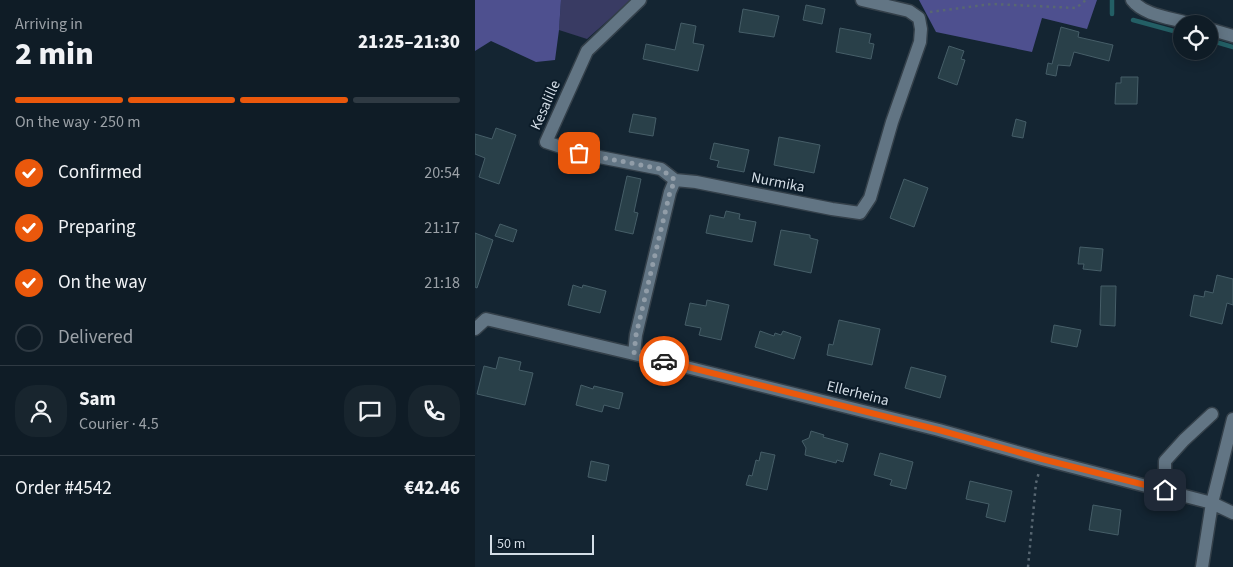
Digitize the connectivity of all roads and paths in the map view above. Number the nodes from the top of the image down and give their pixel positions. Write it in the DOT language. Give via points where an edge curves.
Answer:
graph roads {
  1 [pos="640,0"];
  2 [pos="862,0"];
  3 [pos="1086,0"];
  4 [pos="1132,0"];
  5 [pos="909,11"];
  6 [pos="1173,19"];
  7 [pos="1218,32"];
  8 [pos="1233,36"];
  9 [pos="675,180"];
  10 [pos="475,329"];
  11 [pos="634,354"];
  12 [pos="1212,414"];
  13 [pos="1233,419"];
  14 [pos="1042,459"];
  15 [pos="1165,490"];
  16 [pos="1211,503"];
  17 [pos="1233,513"];
  18 [pos="1028,567"];
  19 [pos="1203,567"];
  1 -- 9 [label="street, Kesalille" via="587,51 546,142 579,153 661,169"];
  2 -- 5 [label="street"];
  3 -- 5 [label="path" via="1076,8 992,4 928,13 916,8"];
  4 -- 6 [label="street" via="1148,11"];
  5 -- 9 [label="street, Nurmika" via="919,18 920,42 891,122 869,198 860,213"];
  7 -- 8 [label="street"];
  9 -- 11 [label="street"];
  10 -- 11 [label="street, Ellerheina" via="487,320"];
  11 -- 14 [label="street, Ellerheina"];
  12 -- 15 [label="street" via="1165,461"];
  13 -- 16 [label="street"];
  14 -- 15 [label="street, Ellerheina"];
  14 -- 18 [label="path" via="1036,484"];
  15 -- 16 [label="street, Ellerheina"];
  16 -- 17 [label="street, Ellerheina"];
  16 -- 19 [label="street"];
}
